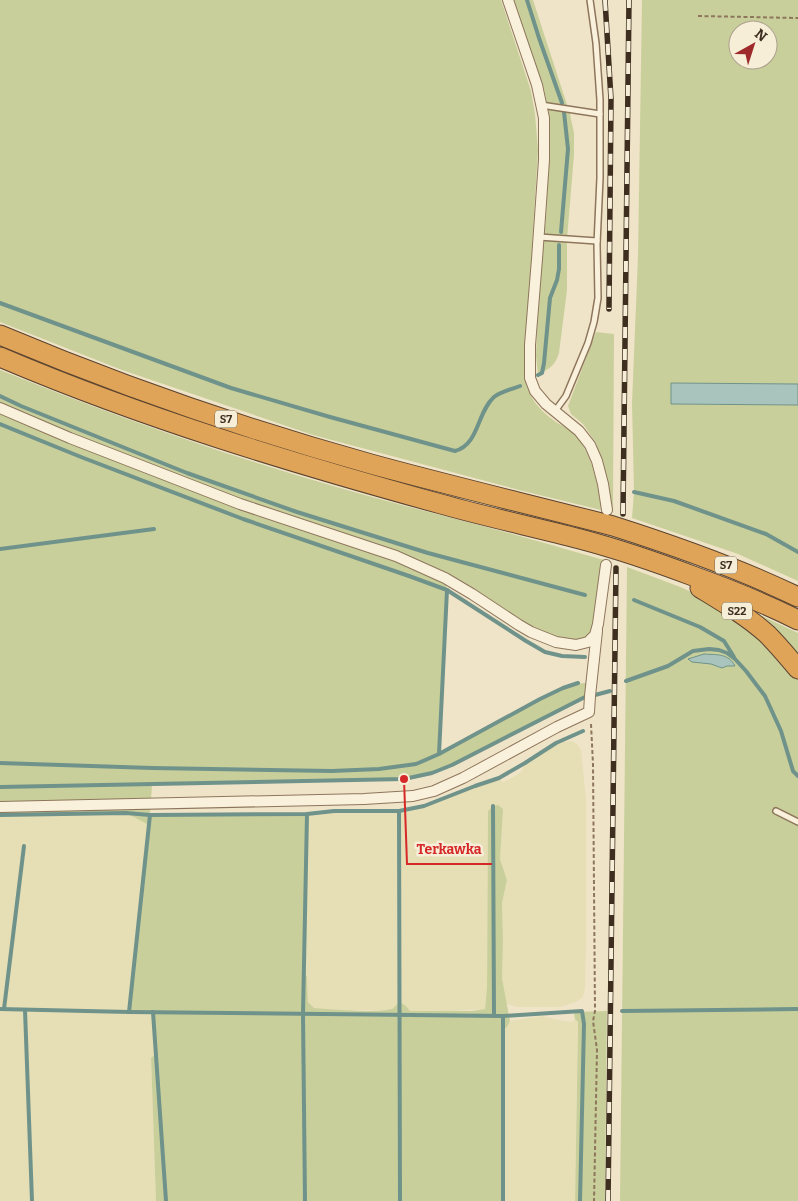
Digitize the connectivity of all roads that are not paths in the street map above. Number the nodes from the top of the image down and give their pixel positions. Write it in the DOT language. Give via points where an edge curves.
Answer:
graph roads {
  1 [pos="508,0"];
  2 [pos="590,0"];
  3 [pos="541,105"];
  4 [pos="600,114"];
  5 [pos="539,237"];
  6 [pos="597,241"];
  7 [pos="0,335"];
  8 [pos="0,357"];
  9 [pos="0,408"];
  10 [pos="555,412"];
  11 [pos="607,510"];
  12 [pos="606,565"];
  13 [pos="666,566"];
  14 [pos="798,597"];
  15 [pos="798,620"];
  16 [pos="597,630"];
  17 [pos="798,669"];
  18 [pos="0,807"];
  19 [pos="776,811"];
  20 [pos="798,822"];
  1 -- 3 [label="street"];
  2 -- 4 [label="lane"];
  3 -- 4 [label="lane"];
  3 -- 5 [label="street" via="544,160"];
  4 -- 6 [label="lane"];
  5 -- 6 [label="lane"];
  5 -- 10 [label="street" via="530,378 535,390"];
  6 -- 10 [label="lane" via="598,298 594,322 578,370"];
  7 -- 14 [label="highway, S7" via="106,378 280,437 651,538 733,568"];
  8 -- 13 [label="highway, S7" via="187,428 277,457"];
  9 -- 16 [label="street" via="240,504 396,556 461,587 519,625 550,640 576,645 592,639"];
  10 -- 11 [label="street" via="579,431 590,445 597,460"];
  12 -- 16 [label="street"];
  13 -- 15 [label="highway, S7"];
  13 -- 17 [label="highway, S22" via="719,599 766,634"];
  16 -- 18 [label="street" via="590,712 429,793 364,799"];
  19 -- 20 [label="lane"];
}
